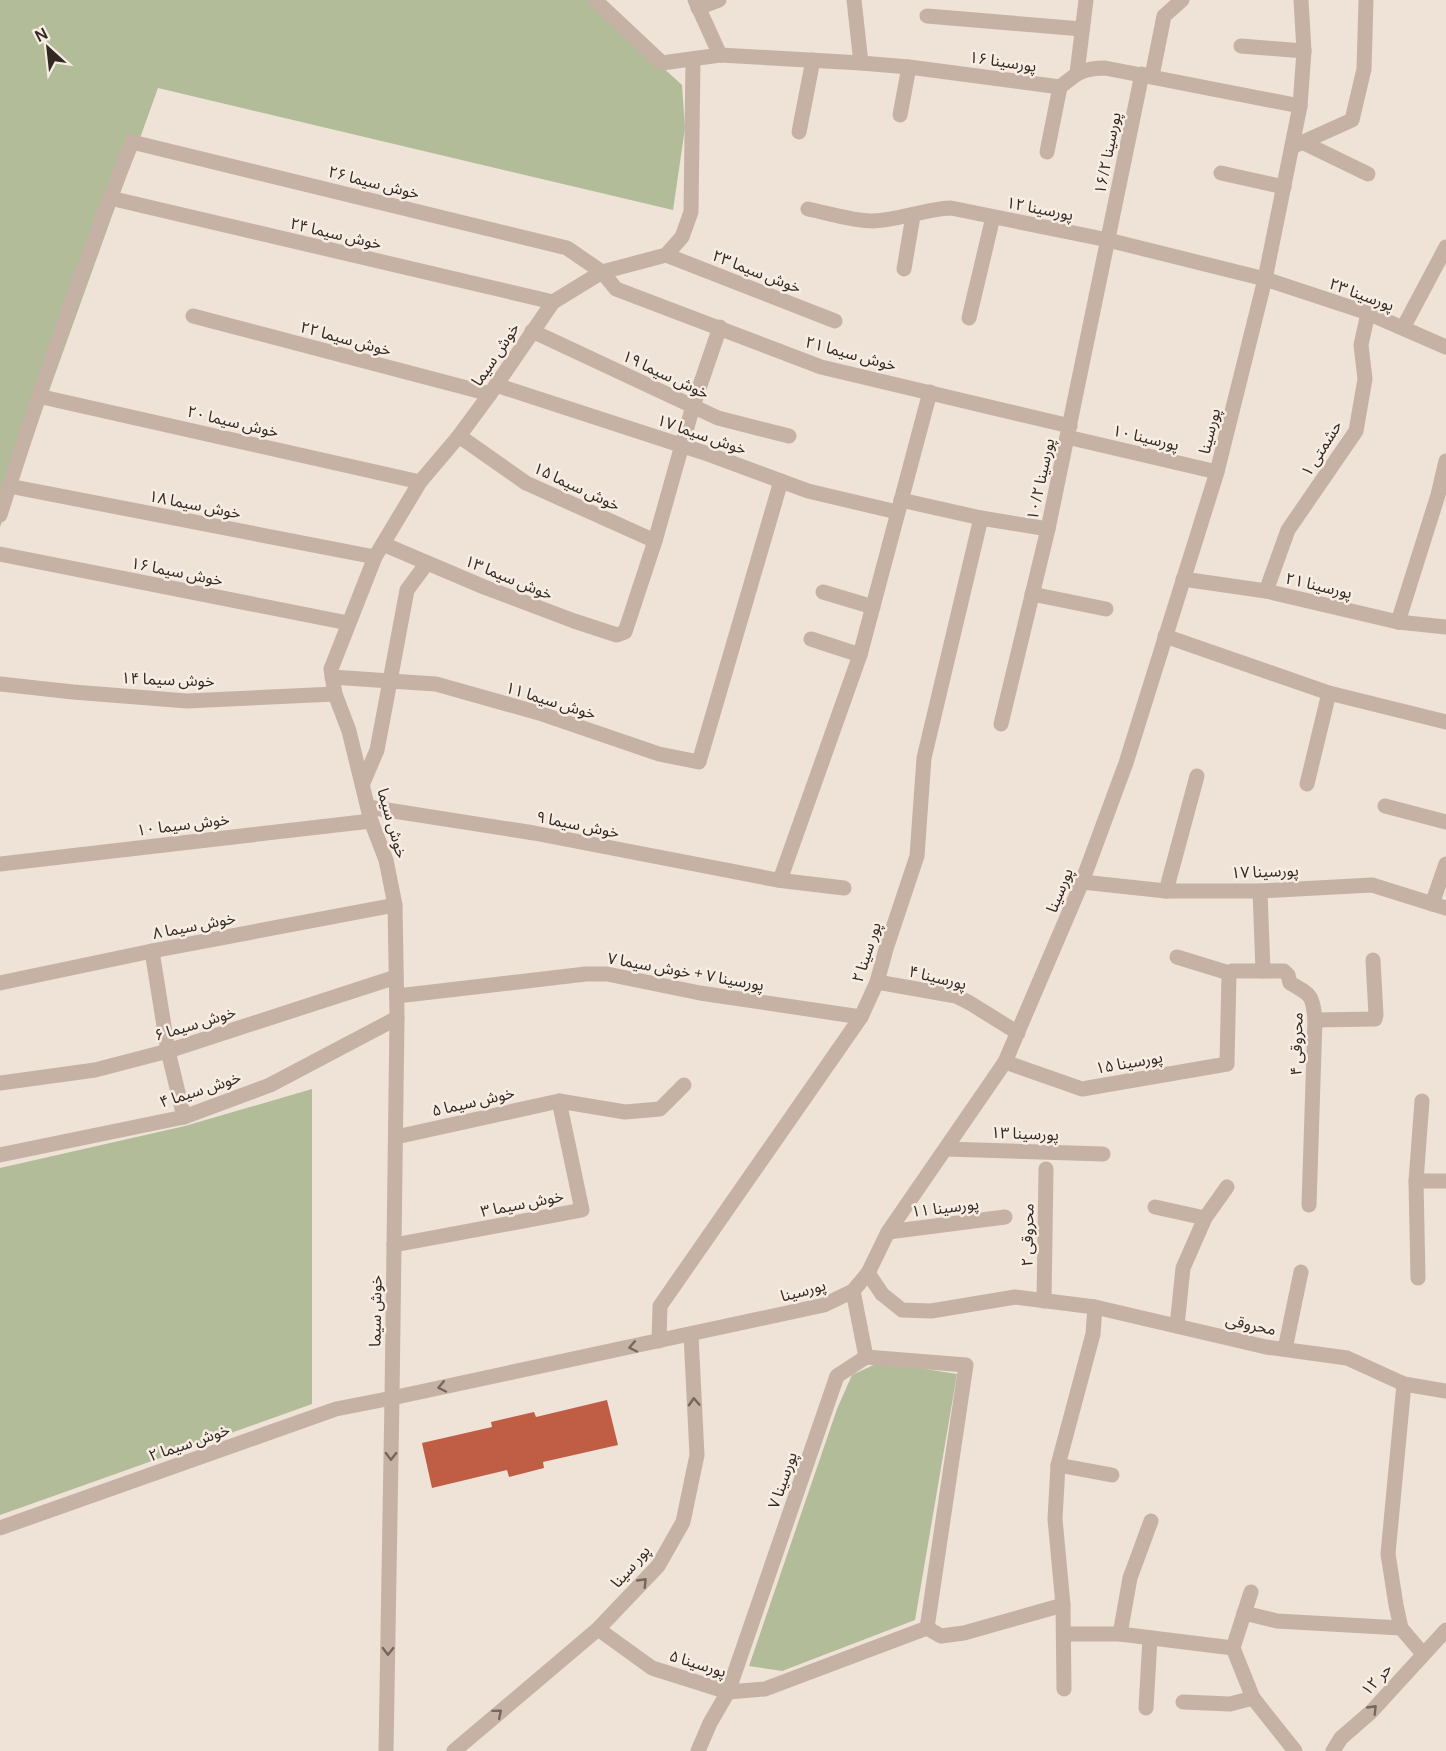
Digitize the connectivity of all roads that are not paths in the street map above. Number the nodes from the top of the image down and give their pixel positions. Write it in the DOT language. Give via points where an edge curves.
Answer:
graph roads {
  1 [pos="595,0"];
  2 [pos="719,0"];
  3 [pos="854,0"];
  4 [pos="1086,0"];
  5 [pos="1182,0"];
  6 [pos="1301,0"];
  7 [pos="1366,0"];
  8 [pos="696,4"];
  9 [pos="927,16"];
  10 [pos="1082,28"];
  11 [pos="1241,46"];
  12 [pos="1304,51"];
  13 [pos="720,55"];
  14 [pos="693,59"];
  15 [pos="813,60"];
  16 [pos="861,63"];
  17 [pos="909,66"];
  18 [pos="1077,73"];
  19 [pos="1147,75"];
  20 [pos="1060,87"];
  21 [pos="1300,106"];
  22 [pos="900,115"];
  23 [pos="799,132"];
  24 [pos="1297,145"];
  25 [pos="1047,152"];
  26 [pos="1221,173"];
  27 [pos="1368,174"];
  28 [pos="1284,187"];
  29 [pos="110,198"];
  30 [pos="808,209"];
  31 [pos="913,216"];
  32 [pos="993,217"];
  33 [pos="1108,240"];
  34 [pos="1446,248"];
  35 [pos="666,255"];
  36 [pos="904,269"];
  37 [pos="602,272"];
  38 [pos="1264,279"];
  39 [pos="553,302"];
  40 [pos="1368,313"];
  41 [pos="193,316"];
  42 [pos="969,318"];
  43 [pos="835,321"];
  44 [pos="720,327"];
  45 [pos="1403,328"];
  46 [pos="532,331"];
  47 [pos="1446,347"];
  48 [pos="493,390"];
  49 [pos="930,392"];
  50 [pos="38,396"];
  51 [pos="693,406"];
  52 [pos="1068,431"];
  53 [pos="459,436"];
  54 [pos="789,436"];
  55 [pos="683,446"];
  56 [pos="1446,461"];
  57 [pos="1217,472"];
  58 [pos="781,481"];
  59 [pos="420,482"];
  60 [pos="9,486"];
  61 [pos="899,506"];
  62 [pos="0,515"];
  63 [pos="981,518"];
  64 [pos="1048,529"];
  65 [pos="655,541"];
  66 [pos="383,543"];
  67 [pos="0,554"];
  68 [pos="375,557"];
  69 [pos="427,563"];
  70 [pos="1183,579"];
  71 [pos="1266,591"];
  72 [pos="823,592"];
  73 [pos="1032,594"];
  74 [pos="873,607"];
  75 [pos="1106,609"];
  76 [pos="1398,622"];
  77 [pos="348,623"];
  78 [pos="1446,627"];
  79 [pos="1165,636"];
  80 [pos="811,639"];
  81 [pos="860,655"];
  82 [pos="333,677"];
  83 [pos="390,681"];
  84 [pos="0,684"];
  85 [pos="1329,693"];
  86 [pos="335,694"];
  87 [pos="1446,722"];
  88 [pos="1001,724"];
  89 [pos="1197,776"];
  90 [pos="363,783"];
  91 [pos="1307,784"];
  92 [pos="1384,806"];
  93 [pos="369,814"];
  94 [pos="1446,822"];
  95 [pos="0,864"];
  96 [pos="1446,864"];
  97 [pos="780,880"];
  98 [pos="1082,882"];
  99 [pos="844,888"];
  100 [pos="1166,891"];
  101 [pos="1260,891"];
  102 [pos="395,905"];
  103 [pos="1439,906"];
  104 [pos="152,951"];
  105 [pos="1177,957"];
  106 [pos="1373,960"];
  107 [pos="1263,971"];
  108 [pos="1229,973"];
  109 [pos="396,977"];
  110 [pos="877,982"];
  111 [pos="0,983"];
  112 [pos="397,996"];
  113 [pos="861,1017"];
  114 [pos="398,1018"];
  115 [pos="1316,1020"];
  116 [pos="1018,1033"];
  117 [pos="168,1051"];
  118 [pos="1005,1062"];
  119 [pos="0,1083"];
  120 [pos="684,1085"];
  121 [pos="559,1101"];
  122 [pos="1422,1101"];
  123 [pos="184,1117"];
  124 [pos="396,1137"];
  125 [pos="946,1149"];
  126 [pos="1103,1154"];
  127 [pos="0,1155"];
  128 [pos="1046,1169"];
  129 [pos="1416,1181"];
  130 [pos="1446,1181"];
  131 [pos="1227,1187"];
  132 [pos="1309,1205"];
  133 [pos="1155,1207"];
  134 [pos="1005,1217"];
  135 [pos="1205,1218"];
  136 [pos="888,1232"];
  137 [pos="394,1245"];
  138 [pos="1301,1272"];
  139 [pos="868,1273"];
  140 [pos="1418,1278"];
  141 [pos="854,1292"];
  142 [pos="1044,1301"];
  143 [pos="1095,1307"];
  144 [pos="1177,1326"];
  145 [pos="690,1335"];
  146 [pos="659,1341"];
  147 [pos="1285,1349"];
  148 [pos="866,1357"];
  149 [pos="1404,1384"];
  150 [pos="1446,1391"];
  151 [pos="392,1398"];
  152 [pos="1058,1465"];
  153 [pos="1112,1475"];
  154 [pos="1151,1521"];
  155 [pos="0,1528"];
  156 [pos="1251,1592"];
  157 [pos="1063,1605"];
  158 [pos="1244,1612"];
  159 [pos="927,1628"];
  160 [pos="1401,1628"];
  161 [pos="598,1629"];
  162 [pos="1446,1630"];
  163 [pos="1120,1634"];
  164 [pos="1064,1635"];
  165 [pos="1150,1638"];
  166 [pos="1233,1648"];
  167 [pos="1423,1654"];
  168 [pos="1064,1689"];
  169 [pos="728,1692"];
  170 [pos="1253,1698"];
  171 [pos="1183,1702"];
  172 [pos="1146,1708"];
  173 [pos="1288,1749"];
  174 [pos="386,1751"];
  175 [pos="454,1751"];
  176 [pos="698,1751"];
  177 [pos="1333,1751"];
  1 -- 14 [label="street, پورسینا ۱۶" via="662,63"];
  2 -- 8 [label="street"];
  3 -- 16 [label="street"];
  4 -- 10 [label="street"];
  5 -- 19 [label="street, پورسینا ۱۶/۲" via="1164,16"];
  6 -- 12 [label="street, پورسینا"];
  7 -- 24 [label="street" via="1364,69 1352,120"];
  8 -- 13 [label="street"];
  9 -- 10 [label="street"];
  10 -- 18 [label="street"];
  11 -- 12 [label="street"];
  12 -- 21 [label="street, پورسینا"];
  13 -- 14 [label="street, پورسینا ۱۶"];
  13 -- 15 [label="street, پورسینا ۱۶"];
  14 -- 35 [label="street" via="691,212 682,237"];
  15 -- 16 [label="street, پورسینا ۱۶"];
  15 -- 23 [label="street"];
  16 -- 17 [label="street, پورسینا ۱۶"];
  17 -- 20 [label="street, پورسینا ۱۶"];
  17 -- 22 [label="street"];
  18 -- 19 [label="street" via="1105,68"];
  18 -- 20 [label="street"];
  19 -- 21 [label="street"];
  19 -- 33 [label="street, پورسینا ۱۶/۲"];
  20 -- 25 [label="street"];
  21 -- 24 [label="street, پورسینا"];
  24 -- 27 [label="street"];
  24 -- 28 [label="street, پورسینا"];
  26 -- 28 [label="street"];
  28 -- 38 [label="street, پورسینا"];
  29 -- 37 [label="street, خوش سیما ۲۶" via="132,142 567,248"];
  29 -- 39 [label="street, خوش سیما ۲۴"];
  29 -- 50 [label="street"];
  30 -- 31 [label="street, پورسینا ۱۲" via="871,221"];
  31 -- 32 [label="street, پورسینا ۱۲" via="951,208"];
  31 -- 36 [label="street"];
  32 -- 33 [label="street, پورسینا ۱۲"];
  32 -- 42 [label="street"];
  33 -- 38 [label="street, پورسینا ۱۲"];
  33 -- 52 [label="street, پورسینا ۱۰/۲"];
  34 -- 45 [label="street"];
  35 -- 37 [label="street, خوش سیما"];
  35 -- 43 [label="street, خوش سیما ۲۳"];
  37 -- 39 [label="street, خوش سیما"];
  37 -- 44 [label="street, خوش سیما ۲۱" via="616,289"];
  38 -- 40 [label="street, پورسینا ۲۳"];
  38 -- 57 [label="street, پورسینا"];
  39 -- 46 [label="street, خوش سیما"];
  40 -- 45 [label="street, پورسینا ۲۳"];
  40 -- 71 [label="street, حشمتی ۱" via="1361,345 1365,379 1356,431 1288,530"];
  41 -- 48 [label="street, خوش سیما ۲۲"];
  44 -- 49 [label="street, خوش سیما ۲۱" via="821,367"];
  44 -- 51 [label="street"];
  45 -- 47 [label="street, پورسینا ۲۳"];
  46 -- 48 [label="street, خوش سیما"];
  46 -- 51 [label="street, خوش سیما ۱۹"];
  48 -- 53 [label="street, خوش سیما"];
  48 -- 55 [label="street, خوش سیما ۱۷"];
  49 -- 52 [label="street, خوش سیما ۲۱"];
  49 -- 61 [label="street"];
  50 -- 59 [label="street, خوش سیما ۲۰"];
  50 -- 60 [label="street"];
  51 -- 54 [label="street, خوش سیما ۱۹" via="718,418"];
  51 -- 55 [label="street"];
  52 -- 57 [label="street, پورسینا ۱۰"];
  52 -- 64 [label="street, پورسینا ۱۰/۲"];
  53 -- 59 [label="street, خوش سیما"];
  53 -- 65 [label="street, خوش سیما ۱۵" via="526,483"];
  55 -- 58 [label="street, خوش سیما ۱۷"];
  55 -- 65 [label="street"];
  56 -- 76 [label="street"];
  57 -- 70 [label="street, پورسینا"];
  58 -- 61 [label="street, خوش سیما ۱۷" via="808,491"];
  58 -- 83 [label="street, خوش سیما ۱۱" via="699,762 659,754 539,713 436,684"];
  59 -- 66 [label="street, خوش سیما"];
  60 -- 62 [label="street"];
  60 -- 68 [label="street, خوش سیما ۱۸"];
  61 -- 63 [label="street, خوش سیما ۱۷"];
  61 -- 74 [label="street"];
  63 -- 64 [label="street, خوش سیما ۱۷"];
  63 -- 110 [label="street, پور سینا ۲" via="924,758 917,856"];
  64 -- 73 [label="street, پورسینا ۱۰/۲"];
  65 -- 69 [label="street, خوش سیما ۱۳" via="625,632 616,635 484,588"];
  66 -- 68 [label="street, خوش سیما"];
  66 -- 69 [label="street, خوش سیما ۱۳"];
  67 -- 77 [label="street, خوش سیما ۱۶"];
  68 -- 77 [label="street, خوش سیما"];
  69 -- 83 [label="street" via="407,590"];
  70 -- 71 [label="street, پورسینا ۲۱"];
  70 -- 79 [label="street, پورسینا"];
  71 -- 76 [label="street, پورسینا ۲۱"];
  72 -- 74 [label="street"];
  73 -- 75 [label="street"];
  73 -- 88 [label="street, پورسینا ۱۰/۲"];
  74 -- 81 [label="street"];
  76 -- 78 [label="street, پورسینا ۲۱"];
  77 -- 82 [label="street, خوش سیما" via="331,669"];
  79 -- 85 [label="street"];
  79 -- 98 [label="street, پورسینا" via="1126,763"];
  80 -- 81 [label="street"];
  81 -- 97 [label="street"];
  82 -- 83 [label="street, خوش سیما ۱۱"];
  82 -- 86 [label="street, خوش سیما"];
  83 -- 90 [label="street" via="377,750"];
  84 -- 86 [label="street, خوش سیما ۱۴" via="187,701"];
  85 -- 87 [label="street"];
  85 -- 91 [label="street"];
  86 -- 90 [label="street, خوش سیما"];
  89 -- 100 [label="street"];
  90 -- 93 [label="street, خوش سیما"];
  92 -- 94 [label="street"];
  93 -- 95 [label="street, خوش سیما ۱۰"];
  93 -- 97 [label="street, خوش سیما ۹" via="534,833"];
  93 -- 102 [label="street, خوش سیما" via="386,860"];
  96 -- 103 [label="street"];
  97 -- 99 [label="street, خوش سیما ۹"];
  98 -- 100 [label="street, پورسینا ۱۷"];
  98 -- 116 [label="street, پورسینا"];
  100 -- 101 [label="street, پورسینا ۱۷"];
  101 -- 103 [label="street, پورسینا ۱۷" via="1372,885"];
  101 -- 107 [label="street"];
  102 -- 104 [label="street, خوش سیما ۸"];
  102 -- 109 [label="street, خوش سیما"];
  104 -- 111 [label="street, خوش سیما ۸"];
  104 -- 117 [label="street"];
  105 -- 108 [label="street"];
  106 -- 115 [label="street" via="1375,1019"];
  107 -- 108 [label="street, محروقی ۴"];
  107 -- 115 [label="street, محروقی ۴" via="1284,971 1290,983 1312,998"];
  108 -- 118 [label="street, پورسینا ۱۵" via="1227,1064 1082,1089"];
  109 -- 112 [label="street, خوش سیما"];
  109 -- 117 [label="street, خوش سیما ۶"];
  110 -- 113 [label="street, پور سینا ۲"];
  110 -- 116 [label="street, پورسینا ۴" via="956,996"];
  112 -- 113 [label="street, پورسینا ۷ + خوش سیما ۷" via="607,974 700,993"];
  112 -- 114 [label="street, خوش سیما"];
  113 -- 146 [label="street, پور سینا ۲" via="660,1306"];
  114 -- 123 [label="street, خوش سیما ۴" via="270,1085"];
  114 -- 124 [label="street, خوش سیما"];
  115 -- 132 [label="street, محروقی ۴"];
  116 -- 118 [label="street, پورسینا"];
  117 -- 119 [label="street, خوش سیما ۶" via="95,1070"];
  117 -- 123 [label="street"];
  118 -- 125 [label="street, پورسینا"];
  120 -- 121 [label="street" via="660,1109 625,1112"];
  121 -- 124 [label="street, خوش سیما ۵"];
  121 -- 137 [label="street, خوش سیما ۳" via="582,1210"];
  122 -- 129 [label="street"];
  123 -- 127 [label="street, خوش سیما ۴"];
  124 -- 137 [label="street, خوش سیما"];
  125 -- 126 [label="street, پورسینا ۱۳"];
  125 -- 136 [label="street, پورسینا"];
  128 -- 142 [label="street, محروقی ۲"];
  129 -- 130 [label="street"];
  129 -- 140 [label="street"];
  131 -- 135 [label="street"];
  133 -- 135 [label="street"];
  134 -- 136 [label="street, پورسینا ۱۱"];
  135 -- 144 [label="street" via="1183,1268"];
  136 -- 139 [label="street, پورسینا"];
  137 -- 151 [label="street, خوش سیما"];
  138 -- 147 [label="street"];
  139 -- 141 [label="street, پورسینا"];
  139 -- 142 [label="street, محروقی" via="882,1294 902,1310 931,1311 1015,1297"];
  141 -- 145 [label="street, پورسینا" via="824,1305"];
  141 -- 148 [label="street"];
  142 -- 143 [label="street, محروقی"];
  143 -- 144 [label="street, محروقی"];
  143 -- 152 [label="street" via="1093,1334"];
  144 -- 147 [label="street, محروقی"];
  145 -- 146 [label="street, پورسینا"];
  161 -- 145 [label="street, پور سینا, one-way" via="658,1566 683,1522 697,1455"];
  146 -- 151 [label="street, پورسینا, one-way"];
  147 -- 149 [label="street, محروقی" via="1347,1358"];
  148 -- 159 [label="street" via="966,1365"];
  148 -- 169 [label="street, پورسینا ۷" via="837,1377"];
  149 -- 150 [label="street, محروقی"];
  149 -- 160 [label="street" via="1388,1554"];
  151 -- 155 [label="street, خوش سیما ۲" via="336,1409"];
  151 -- 174 [label="street, خوش سیما, one-way"];
  152 -- 153 [label="street"];
  152 -- 157 [label="street" via="1055,1519"];
  154 -- 163 [label="street" via="1130,1578"];
  156 -- 158 [label="street"];
  157 -- 159 [label="street" via="964,1633 941,1636"];
  157 -- 164 [label="street"];
  158 -- 160 [label="street" via="1277,1621"];
  158 -- 166 [label="street"];
  159 -- 169 [label="street" via="765,1689"];
  160 -- 167 [label="street"];
  161 -- 169 [label="street, پورسینا ۵" via="652,1668"];
  175 -- 161 [label="street, پور سینا, one-way"];
  162 -- 167 [label="street, حر ۱۲"];
  163 -- 164 [label="street"];
  163 -- 165 [label="street"];
  164 -- 168 [label="street"];
  165 -- 166 [label="street"];
  165 -- 172 [label="street"];
  166 -- 170 [label="street"];
  177 -- 167 [label="street, حر ۱۲, one-way"];
  169 -- 176 [label="street, پورسینا ۷"];
  170 -- 171 [label="street" via="1230,1704"];
  170 -- 173 [label="street"];
}
